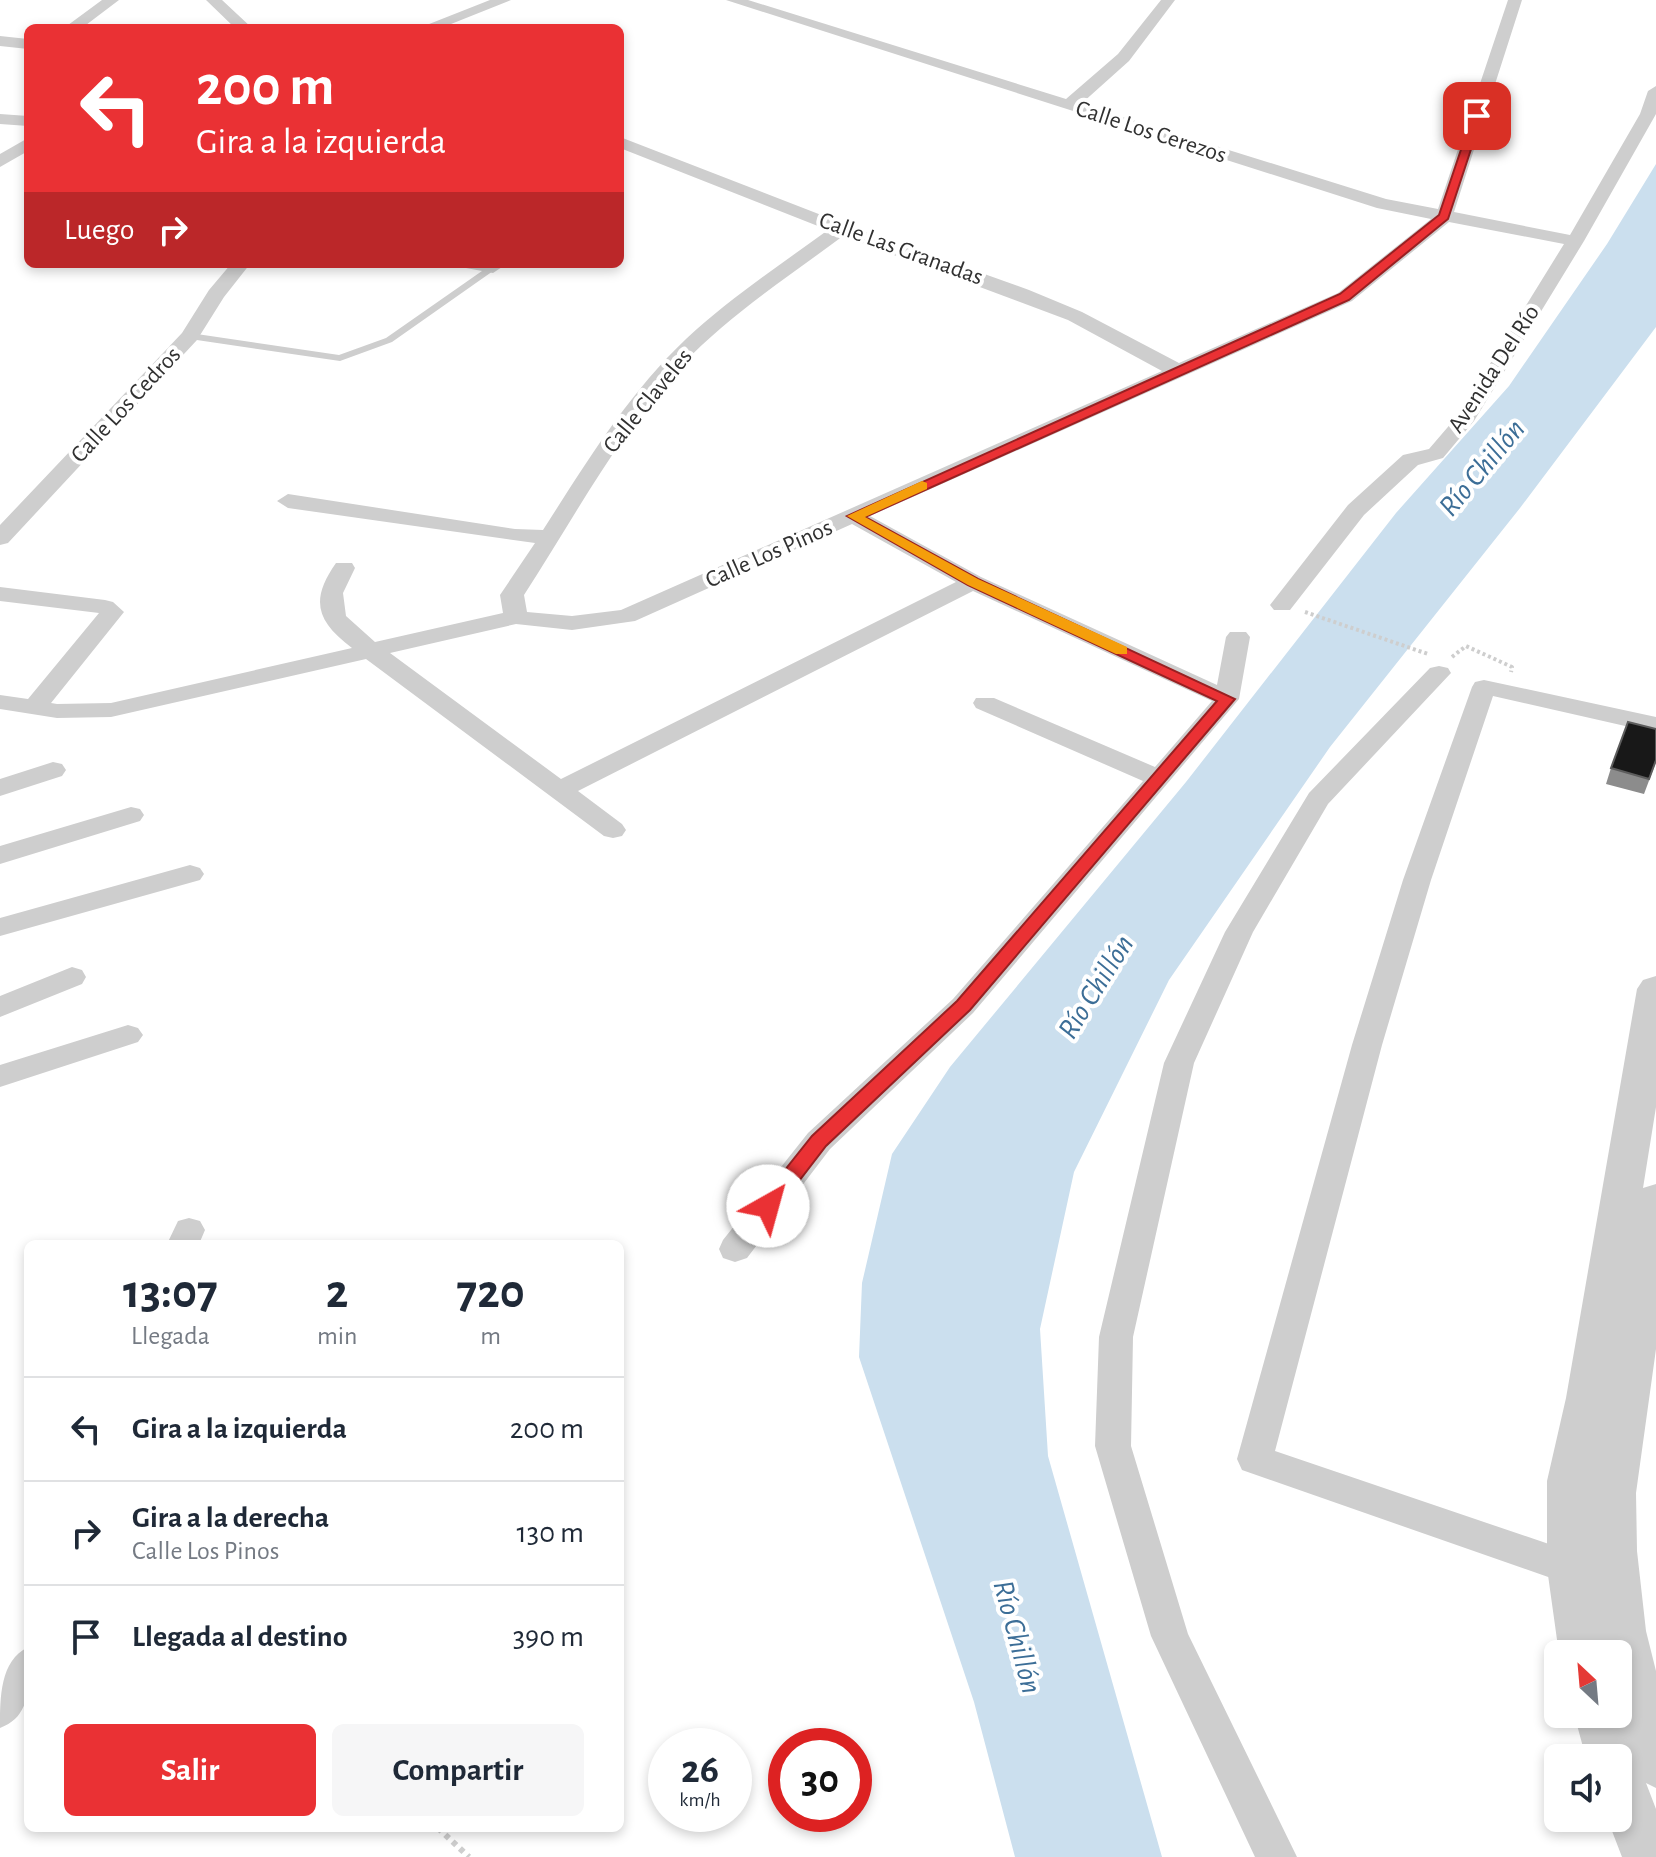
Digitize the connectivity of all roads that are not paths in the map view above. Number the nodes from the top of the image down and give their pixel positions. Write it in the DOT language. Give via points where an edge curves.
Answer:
graph roads {
  1 [pos="90,0"];
  2 [pos="213,0"];
  3 [pos="504,0"];
  4 [pos="733,0"];
  5 [pos="1168,0"];
  6 [pos="1515,0"];
  7 [pos="111,1"];
  8 [pos="78,24"];
  9 [pos="240,24"];
  10 [pos="438,24"];
  11 [pos="0,41"];
  12 [pos="24,44"];
  13 [pos="1656,91"];
  14 [pos="1069,105"];
  15 [pos="0,119"];
  16 [pos="24,121"];
  17 [pos="624,144"];
  18 [pos="24,146"];
  19 [pos="0,162"];
  20 [pos="1444,217"];
  21 [pos="841,229"];
  22 [pos="1575,241"];
  23 [pos="238,268"];
  24 [pos="493,268"];
  25 [pos="190,336"];
  26 [pos="1176,370"];
  27 [pos="288,501"];
  28 [pos="854,516"];
  29 [pos="551,537"];
  30 [pos="0,538"];
  31 [pos="344,568"];
  32 [pos="973,582"];
  33 [pos="0,594"];
  34 [pos="1288,607"];
  35 [pos="516,617"];
  36 [pos="1238,637"];
  37 [pos="368,649"];
  38 [pos="1441,664"];
  39 [pos="1227,699"];
  40 [pos="0,702"];
  41 [pos="985,703"];
  42 [pos="34,707"];
  43 [pos="1656,725"];
  44 [pos="53,770"];
  45 [pos="1159,778"];
  46 [pos="0,788"];
  47 [pos="559,790"];
  48 [pos="131,815"];
  49 [pos="613,830"];
  50 [pos="0,855"];
  51 [pos="190,874"];
  52 [pos="0,927"];
  53 [pos="72,977"];
  54 [pos="1656,989"];
  55 [pos="0,1007"];
  56 [pos="128,1035"];
  57 [pos="0,1076"];
  58 [pos="1656,1200"];
  59 [pos="735,1249"];
  60 [pos="1615,1345"];
  61 [pos="1571,1568"];
  62 [pos="1582,1640"];
  63 [pos="24,1671"];
  64 [pos="0,1710"];
  65 [pos="1656,1763"];
  66 [pos="1632,1814"];
  67 [pos="1276,1857"];
  68 [pos="1649,1857"];
  1 -- 7 [label="street"];
  2 -- 9 [label="street"];
  3 -- 10 [label="street"];
  4 -- 14 [label="street, Calle Los Cerezos"];
  5 -- 14 [label="street" via="1130,53"];
  6 -- 20 [label="street"];
  7 -- 8 [label="street"];
  11 -- 12 [label="street"];
  13 -- 22 [label="street, Avenida Del Río"];
  14 -- 20 [label="street, Calle Los Cerezos" via="1383,204"];
  15 -- 16 [label="street"];
  17 -- 21 [label="street, Calle Las Granadas"];
  18 -- 19 [label="street"];
  20 -- 22 [label="street, Calle Los Cerezos"];
  20 -- 26 [label="street, Calle Los Pinos" via="1345,297"];
  21 -- 26 [label="street, Calle Las Granadas" via="1049,305"];
  21 -- 29 [label="street, Calle Claveles" via="675,361 620,430"];
  22 -- 34 [label="street, Avenida Del Río" via="1467,417 1436,454 1411,460 1356,510"];
  23 -- 25 [label="street, Calle Los Cedros"];
  24 -- 25 [label="lane" via="389,340 340,358"];
  25 -- 30 [label="street, Calle Los Cedros"];
  26 -- 28 [label="street, Calle Los Pinos"];
  27 -- 29 [label="street"];
  28 -- 32 [label="street"];
  28 -- 35 [label="street, Calle Los Pinos" via="627,616 587,624"];
  29 -- 35 [label="street, Calle Claveles" via="512,595"];
  31 -- 37 [label="street" via="329,594 331,614"];
  32 -- 39 [label="street"];
  32 -- 47 [label="street"];
  33 -- 42 [label="street" via="112,612"];
  35 -- 37 [label="street, Calle Los Pinos"];
  36 -- 39 [label="street"];
  37 -- 42 [label="street, Calle Los Pinos" via="132,706 82,712"];
  37 -- 47 [label="street"];
  38 -- 67 [label="street" via="1318,799 1239,932 1179,1063 1116,1337 1113,1446 1170,1636"];
  39 -- 45 [label="street"];
  40 -- 42 [label="street, Calle Los Pinos"];
  41 -- 45 [label="street"];
  43 -- 61 [label="street" via="1498,677 1417,880 1255,1459"];
  44 -- 46 [label="street"];
  45 -- 59 [label="street" via="963,1006 819,1141"];
  47 -- 49 [label="street"];
  48 -- 50 [label="street"];
  51 -- 52 [label="street"];
  53 -- 55 [label="street"];
  54 -- 60 [label="street"];
  56 -- 57 [label="street"];
  58 -- 60 [label="street"];
  60 -- 61 [label="street" via="1570,1481"];
  60 -- 65 [label="street" via="1613,1551 1622,1631"];
  61 -- 62 [label="street"];
  63 -- 64 [label="street"];
  66 -- 68 [label="street"];
}
